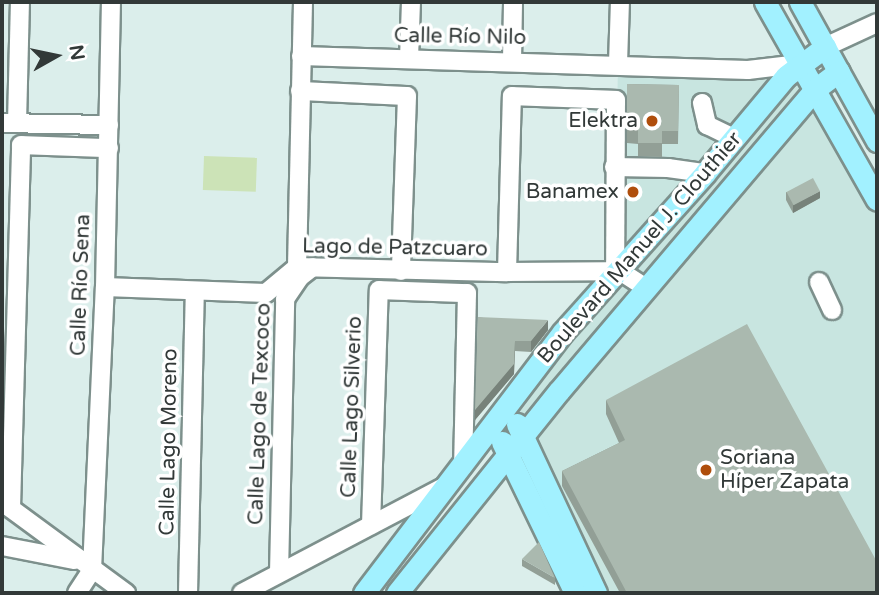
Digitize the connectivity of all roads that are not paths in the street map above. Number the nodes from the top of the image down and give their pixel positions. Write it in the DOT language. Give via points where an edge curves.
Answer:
graph roads {
  1 [pos="20,2"];
  2 [pos="111,2"];
  3 [pos="303,2"];
  4 [pos="411,2"];
  5 [pos="513,2"];
  6 [pos="620,2"];
  7 [pos="765,2"];
  8 [pos="800,2"];
  9 [pos="877,23"];
  10 [pos="825,47"];
  11 [pos="301,56"];
  12 [pos="409,59"];
  13 [pos="512,61"];
  14 [pos="618,64"];
  15 [pos="799,64"];
  16 [pos="839,71"];
  17 [pos="814,90"];
  18 [pos="300,91"];
  19 [pos="702,103"];
  20 [pos="9,123"];
  21 [pos="108,125"];
  22 [pos="734,138"];
  23 [pos="877,141"];
  24 [pos="108,148"];
  25 [pos="614,167"];
  26 [pos="705,173"];
  27 [pos="877,200"];
  28 [pos="305,267"];
  29 [pos="401,271"];
  30 [pos="617,271"];
  31 [pos="507,272"];
  32 [pos="819,282"];
  33 [pos="105,288"];
  34 [pos="648,289"];
  35 [pos="379,290"];
  36 [pos="290,291"];
  37 [pos="195,292"];
  38 [pos="266,293"];
  39 [pos="832,310"];
  40 [pos="508,408"];
  41 [pos="493,425"];
  42 [pos="523,435"];
  43 [pos="508,453"];
  44 [pos="463,466"];
  45 [pos="447,486"];
  46 [pos="6,505"];
  47 [pos="371,525"];
  48 [pos="2,546"];
  49 [pos="85,566"];
  50 [pos="279,573"];
  51 [pos="569,589"];
  52 [pos="77,593"];
  53 [pos="126,593"];
  54 [pos="188,593"];
  55 [pos="242,593"];
  56 [pos="364,593"];
  57 [pos="397,593"];
  58 [pos="596,593"];
  1 -- 20 [label="street"];
  2 -- 21 [label="street, Calle Río Sena"];
  3 -- 11 [label="street"];
  4 -- 12 [label="street"];
  5 -- 13 [label="street"];
  6 -- 14 [label="street"];
  7 -- 15 [label="main road"];
  8 -- 10 [label="main road"];
  9 -- 10 [label="street"];
  10 -- 15 [label="main road, Boulevard Manuel J. Clouthier"];
  10 -- 16 [label="main road"];
  11 -- 12 [label="street, Calle Río Nilo"];
  11 -- 18 [label="street"];
  12 -- 13 [label="street, Calle Río Nilo"];
  13 -- 14 [label="street, Calle Río Nilo"];
  14 -- 15 [label="street, Calle Río Nilo" via="748,70"];
  15 -- 17 [label="main road"];
  15 -- 22 [label="main road, Boulevard Manuel J. Clouthier"];
  16 -- 17 [label="main road, Boulevard Manuel J. Clouthier"];
  16 -- 23 [label="main road"];
  17 -- 27 [label="main road"];
  17 -- 34 [label="main road, Boulevard Manuel J. Clouthier"];
  18 -- 28 [label="street"];
  18 -- 29 [label="street" via="407,96"];
  19 -- 22 [label="street" via="707,125"];
  20 -- 21 [label="street"];
  21 -- 24 [label="street, Calle Río Sena"];
  22 -- 26 [label="main road, Boulevard Manuel J. Clouthier"];
  24 -- 33 [label="street, Calle Río Sena"];
  24 -- 46 [label="street" via="21,145"];
  25 -- 26 [label="street"];
  25 -- 30 [label="street"];
  25 -- 31 [label="street" via="616,100 512,96"];
  26 -- 30 [label="main road, Boulevard Manuel J. Clouthier"];
  28 -- 29 [label="street, Lago de Patzcuaro"];
  28 -- 36 [label="street, Calle Lago de Texcoco"];
  28 -- 38 [label="street, Lago de Patzcuaro"];
  29 -- 31 [label="street, Lago de Patzcuaro"];
  30 -- 31 [label="street, Lago de Patzcuaro"];
  30 -- 34 [label="street"];
  30 -- 40 [label="main road, Boulevard Manuel J. Clouthier" via="563,332"];
  32 -- 39 [label="street"];
  33 -- 37 [label="street"];
  33 -- 49 [label="street, Calle Río Sena"];
  34 -- 42 [label="main road, Boulevard Manuel J. Clouthier"];
  35 -- 44 [label="street, Lago de Patzcuaro" via="467,293"];
  35 -- 47 [label="street, Calle Lago Silverio"];
  36 -- 38 [label="street"];
  36 -- 50 [label="street, Calle Lago de Texcoco" via="284,305"];
  37 -- 38 [label="street"];
  37 -- 54 [label="street, Calle Lago Moreno"];
  40 -- 41 [label="main road, Boulevard Manuel J. Clouthier"];
  40 -- 42 [label="main road"];
  41 -- 43 [label="main road"];
  41 -- 44 [label="main road, Boulevard Manuel J. Clouthier"];
  42 -- 43 [label="main road, Boulevard Manuel J. Clouthier"];
  42 -- 58 [label="main road"];
  43 -- 51 [label="main road"];
  43 -- 57 [label="main road, Boulevard Manuel J. Clouthier"];
  44 -- 45 [label="main road, Boulevard Manuel J. Clouthier"];
  45 -- 47 [label="street"];
  45 -- 56 [label="main road, Boulevard Manuel J. Clouthier"];
  46 -- 49 [label="street"];
  47 -- 50 [label="street"];
  48 -- 49 [label="street"];
  49 -- 52 [label="street"];
  49 -- 53 [label="street"];
  50 -- 55 [label="street"];
}
